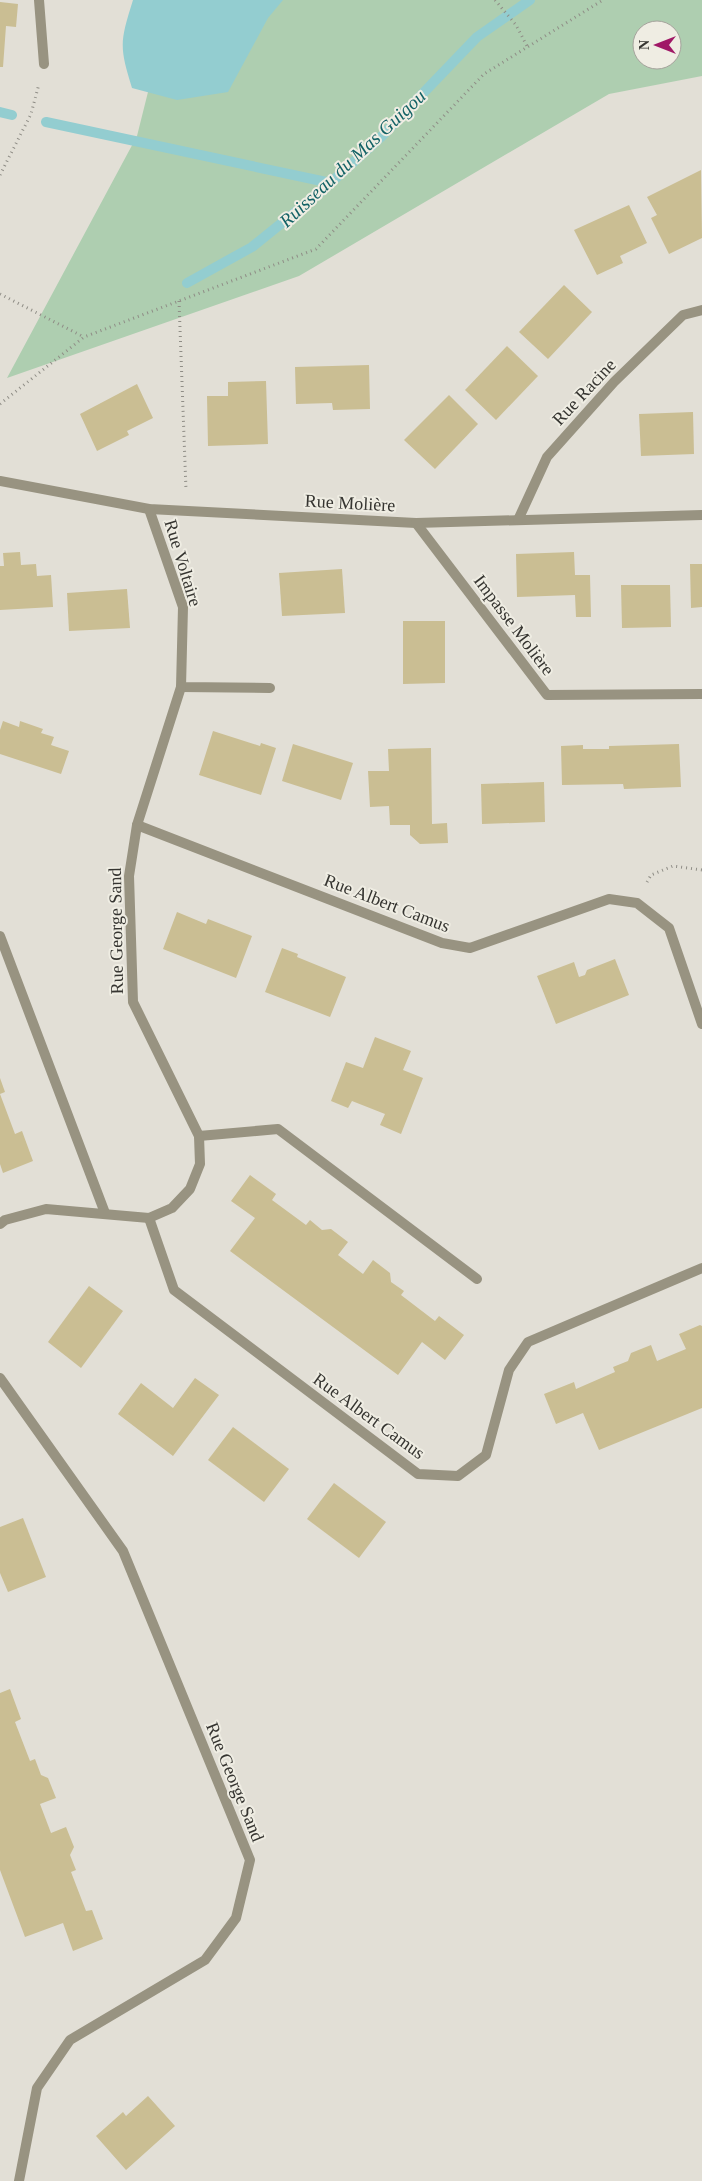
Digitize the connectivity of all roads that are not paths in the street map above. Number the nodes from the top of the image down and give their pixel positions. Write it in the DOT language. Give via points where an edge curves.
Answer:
graph roads {
  1 [pos="39,0"];
  2 [pos="44,64"];
  3 [pos="702,310"];
  4 [pos="0,481"];
  5 [pos="150,509"];
  6 [pos="702,515"];
  7 [pos="518,520"];
  8 [pos="416,523"];
  9 [pos="181,687"];
  10 [pos="270,688"];
  11 [pos="702,694"];
  12 [pos="137,824"];
  13 [pos="0,936"];
  14 [pos="702,1024"];
  15 [pos="199,1136"];
  16 [pos="105,1213"];
  17 [pos="150,1218"];
  18 [pos="0,1224"];
  19 [pos="702,1268"];
  20 [pos="477,1279"];
  21 [pos="0,1378"];
  22 [pos="19,2181"];
  1 -- 2 [label="street"];
  3 -- 7 [label="street, Rue Racine" via="683,316 614,382 546,457"];
  4 -- 5 [label="street, Rue Molière"];
  5 -- 8 [label="street, Rue Molière"];
  5 -- 9 [label="street, Rue Voltaire" via="183,607"];
  6 -- 7 [label="street, Rue Molière"];
  7 -- 8 [label="street, Rue Molière"];
  8 -- 11 [label="street, Impasse Molière" via="546,695"];
  9 -- 10 [label="street"];
  9 -- 12 [label="street, Rue George Sand"];
  12 -- 14 [label="street, Rue Albert Camus" via="442,943 470,948 609,899 637,903 669,928"];
  12 -- 15 [label="street, Rue George Sand" via="129,876 133,1002"];
  13 -- 16 [label="street"];
  15 -- 17 [label="street, Rue George Sand" via="200,1164 190,1188 172,1208"];
  15 -- 20 [label="street" via="278,1129"];
  16 -- 17 [label="street"];
  16 -- 18 [label="street" via="46,1209"];
  17 -- 19 [label="street, Rue Albert Camus" via="174,1290 418,1474 458,1476 486,1455 509,1370 528,1342"];
  21 -- 22 [label="street, Rue George Sand" via="123,1551 250,1860 236,1918 205,1960 70,2040 37,2088"];
}
